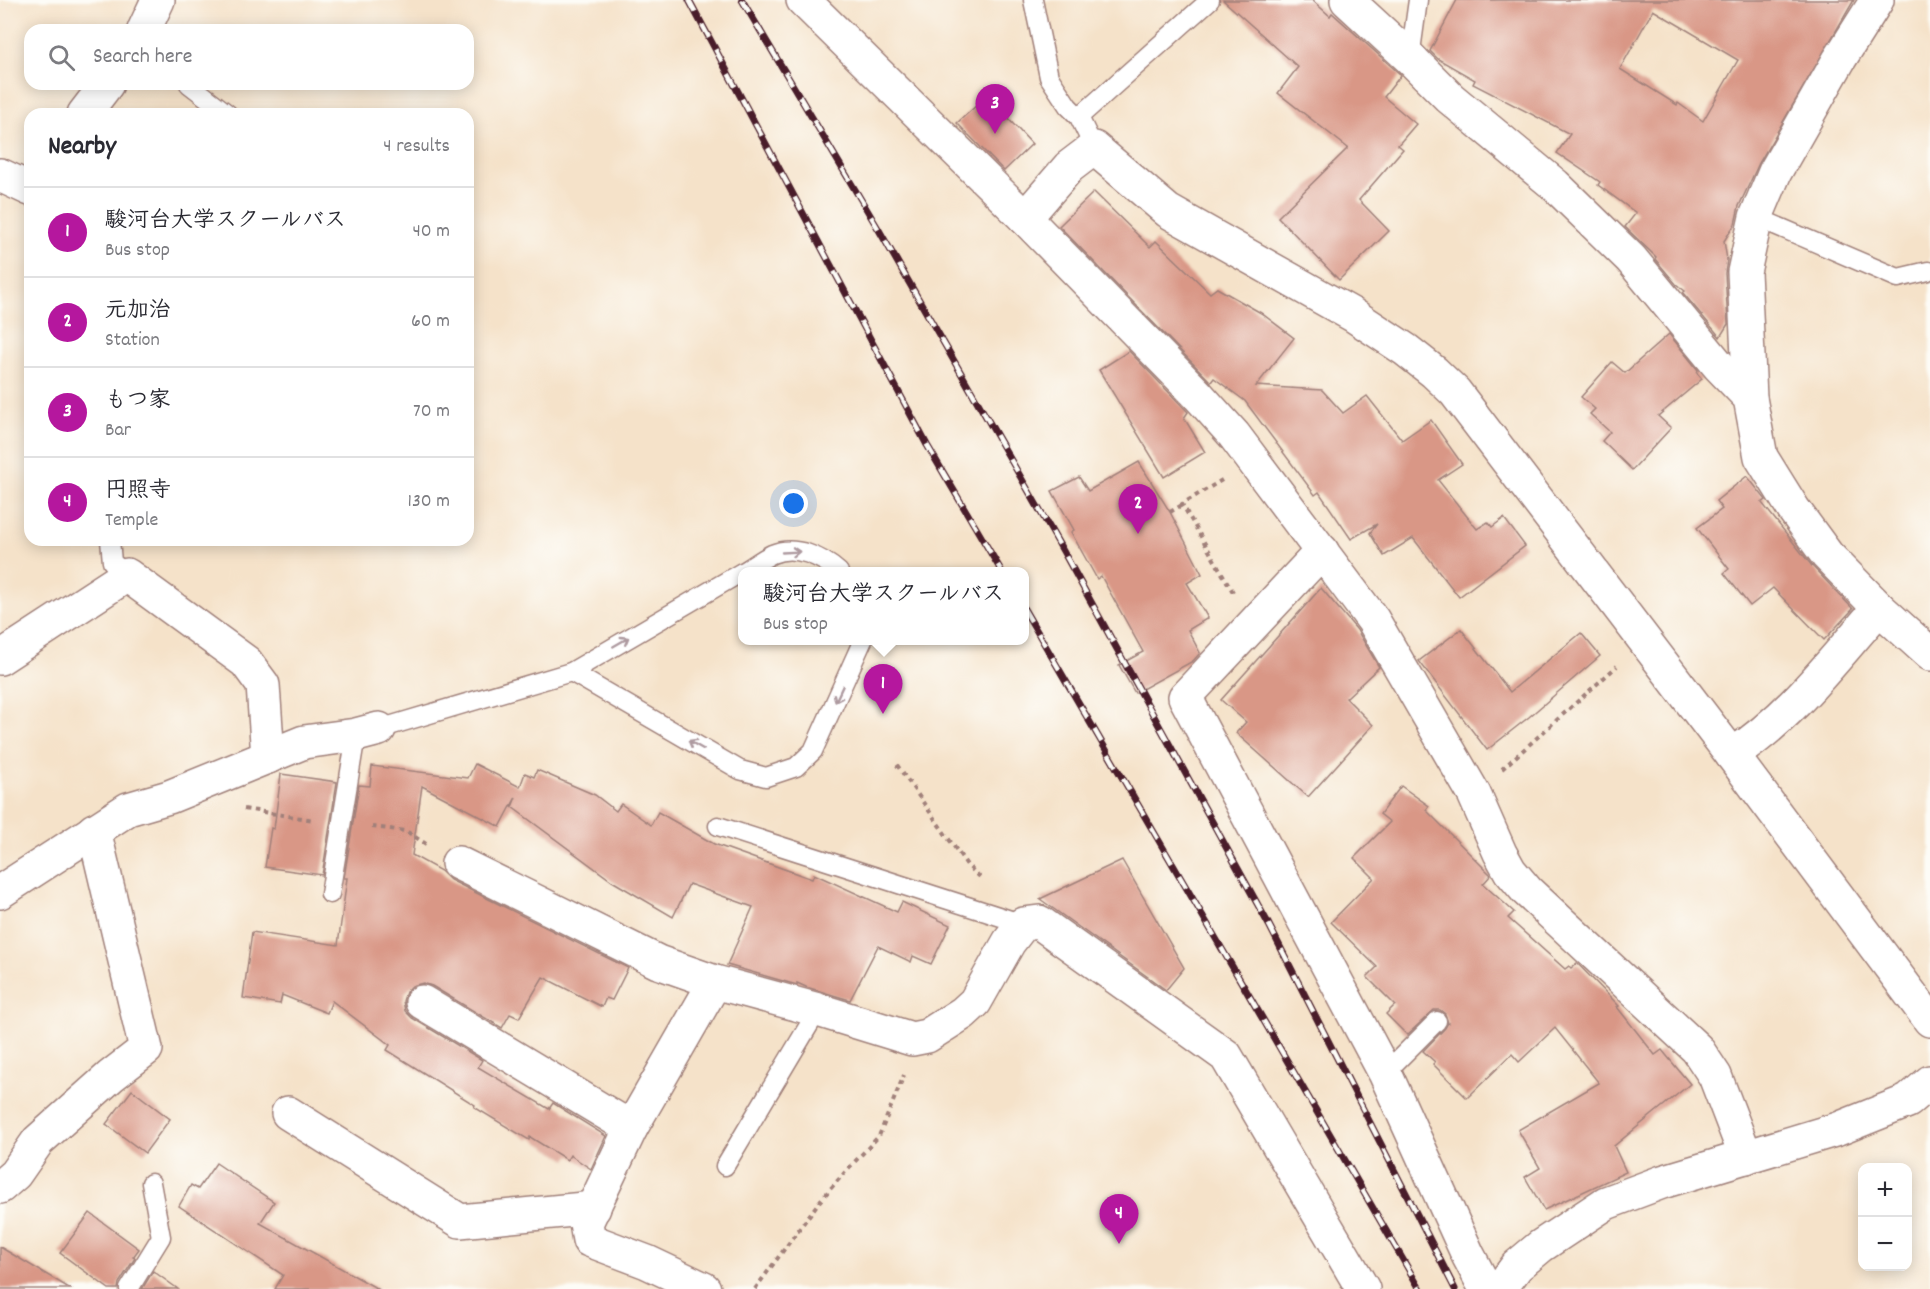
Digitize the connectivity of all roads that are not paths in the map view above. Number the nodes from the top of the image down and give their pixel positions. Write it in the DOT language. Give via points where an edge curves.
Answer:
graph roads {
  1 [pos="158,0"];
  2 [pos="802,0"];
  3 [pos="1033,0"];
  4 [pos="1210,0"];
  5 [pos="1347,0"];
  6 [pos="1418,0"];
  7 [pos="1877,0"];
  8 [pos="147,24"];
  9 [pos="1410,58"];
  10 [pos="102,90"];
  11 [pos="197,90"];
  12 [pos="89,108"];
  13 [pos="220,108"];
  14 [pos="1079,117"];
  15 [pos="1095,148"];
  16 [pos="1756,217"];
  17 [pos="1025,218"];
  18 [pos="1928,271"];
  19 [pos="1750,398"];
  20 [pos="111,546"];
  21 [pos="1322,551"];
  22 [pos="751,567"];
  23 [pos="833,567"];
  24 [pos="738,574"];
  25 [pos="127,575"];
  26 [pos="1878,608"];
  27 [pos="861,645"];
  28 [pos="1930,654"];
  29 [pos="0,658"];
  30 [pos="571,672"];
  31 [pos="368,732"];
  32 [pos="1732,755"];
  33 [pos="268,757"];
  34 [pos="718,826"];
  35 [pos="94,830"];
  36 [pos="458,863"];
  37 [pos="0,892"];
  38 [pos="330,894"];
  39 [pos="1023,924"];
  40 [pos="715,982"];
  41 [pos="422,1002"];
  42 [pos="818,1010"];
  43 [pos="1437,1020"];
  44 [pos="1930,1020"];
  45 [pos="1385,1073"];
  46 [pos="1930,1082"];
  47 [pos="288,1113"];
  48 [pos="631,1128"];
  49 [pos="1746,1157"];
  50 [pos="725,1166"];
  51 [pos="151,1183"];
  52 [pos="0,1187"];
  53 [pos="594,1208"];
  54 [pos="129,1289"];
  55 [pos="704,1289"];
  56 [pos="1363,1289"];
  57 [pos="1486,1289"];
  58 [pos="1500,1289"];
  1 -- 8 [label="street"];
  2 -- 17 [label="street"];
  3 -- 14 [label="lane" via="1048,77"];
  4 -- 14 [label="lane"];
  5 -- 9 [label="street"];
  6 -- 9 [label="lane"];
  7 -- 16 [label="street" via="1775,172"];
  9 -- 19 [label="street" via="1450,98 1555,185 1631,259"];
  10 -- 12 [label="street"];
  11 -- 13 [label="lane"];
  14 -- 15 [label="lane"];
  15 -- 17 [label="street" via="1069,167"];
  15 -- 32 [label="street" via="1168,211 1353,315 1406,350 1455,392"];
  16 -- 18 [label="lane" via="1898,278"];
  16 -- 19 [label="street" via="1744,272"];
  17 -- 21 [label="street" via="1234,435"];
  19 -- 26 [label="street" via="1761,457 1827,555"];
  20 -- 25 [label="lane" via="112,562"];
  21 -- 45 [label="street" via="1185,697"];
  21 -- 49 [label="street" via="1373,620 1474,794 1510,871 1697,1049 1714,1076"];
  22 -- 23 [label="lane, one-way" via="775,553 800,551"];
  30 -- 24 [label="lane, one-way"];
  25 -- 29 [label="street"];
  25 -- 33 [label="street" via="246,662 263,685"];
  26 -- 28 [label="street"];
  26 -- 32 [label="street" via="1792,707"];
  27 -- 30 [label="lane, one-way" via="813,751 796,767 766,777 740,770"];
  30 -- 31 [label="lane"];
  31 -- 33 [label="street" via="304,742"];
  31 -- 38 [label="lane"];
  32 -- 44 [label="street"];
  33 -- 35 [label="street" via="169,797 128,808"];
  34 -- 39 [label="lane"];
  35 -- 37 [label="street"];
  35 -- 52 [label="street" via="146,1049 38,1141 15,1174"];
  36 -- 40 [label="street" via="658,962"];
  39 -- 42 [label="street" via="975,1002 927,1036 912,1039"];
  39 -- 56 [label="street" via="1039,922 1226,1056"];
  40 -- 42 [label="street"];
  40 -- 48 [label="street"];
  41 -- 48 [label="street"];
  42 -- 50 [label="lane"];
  43 -- 45 [label="lane"];
  45 -- 57 [label="street"];
  46 -- 49 [label="street" via="1908,1101"];
  47 -- 53 [label="street" via="460,1221"];
  48 -- 53 [label="street"];
  49 -- 58 [label="street" via="1606,1203 1541,1246 1517,1266"];
  51 -- 54 [label="lane" via="161,1237"];
  53 -- 55 [label="street" via="586,1223 589,1240"];
}
